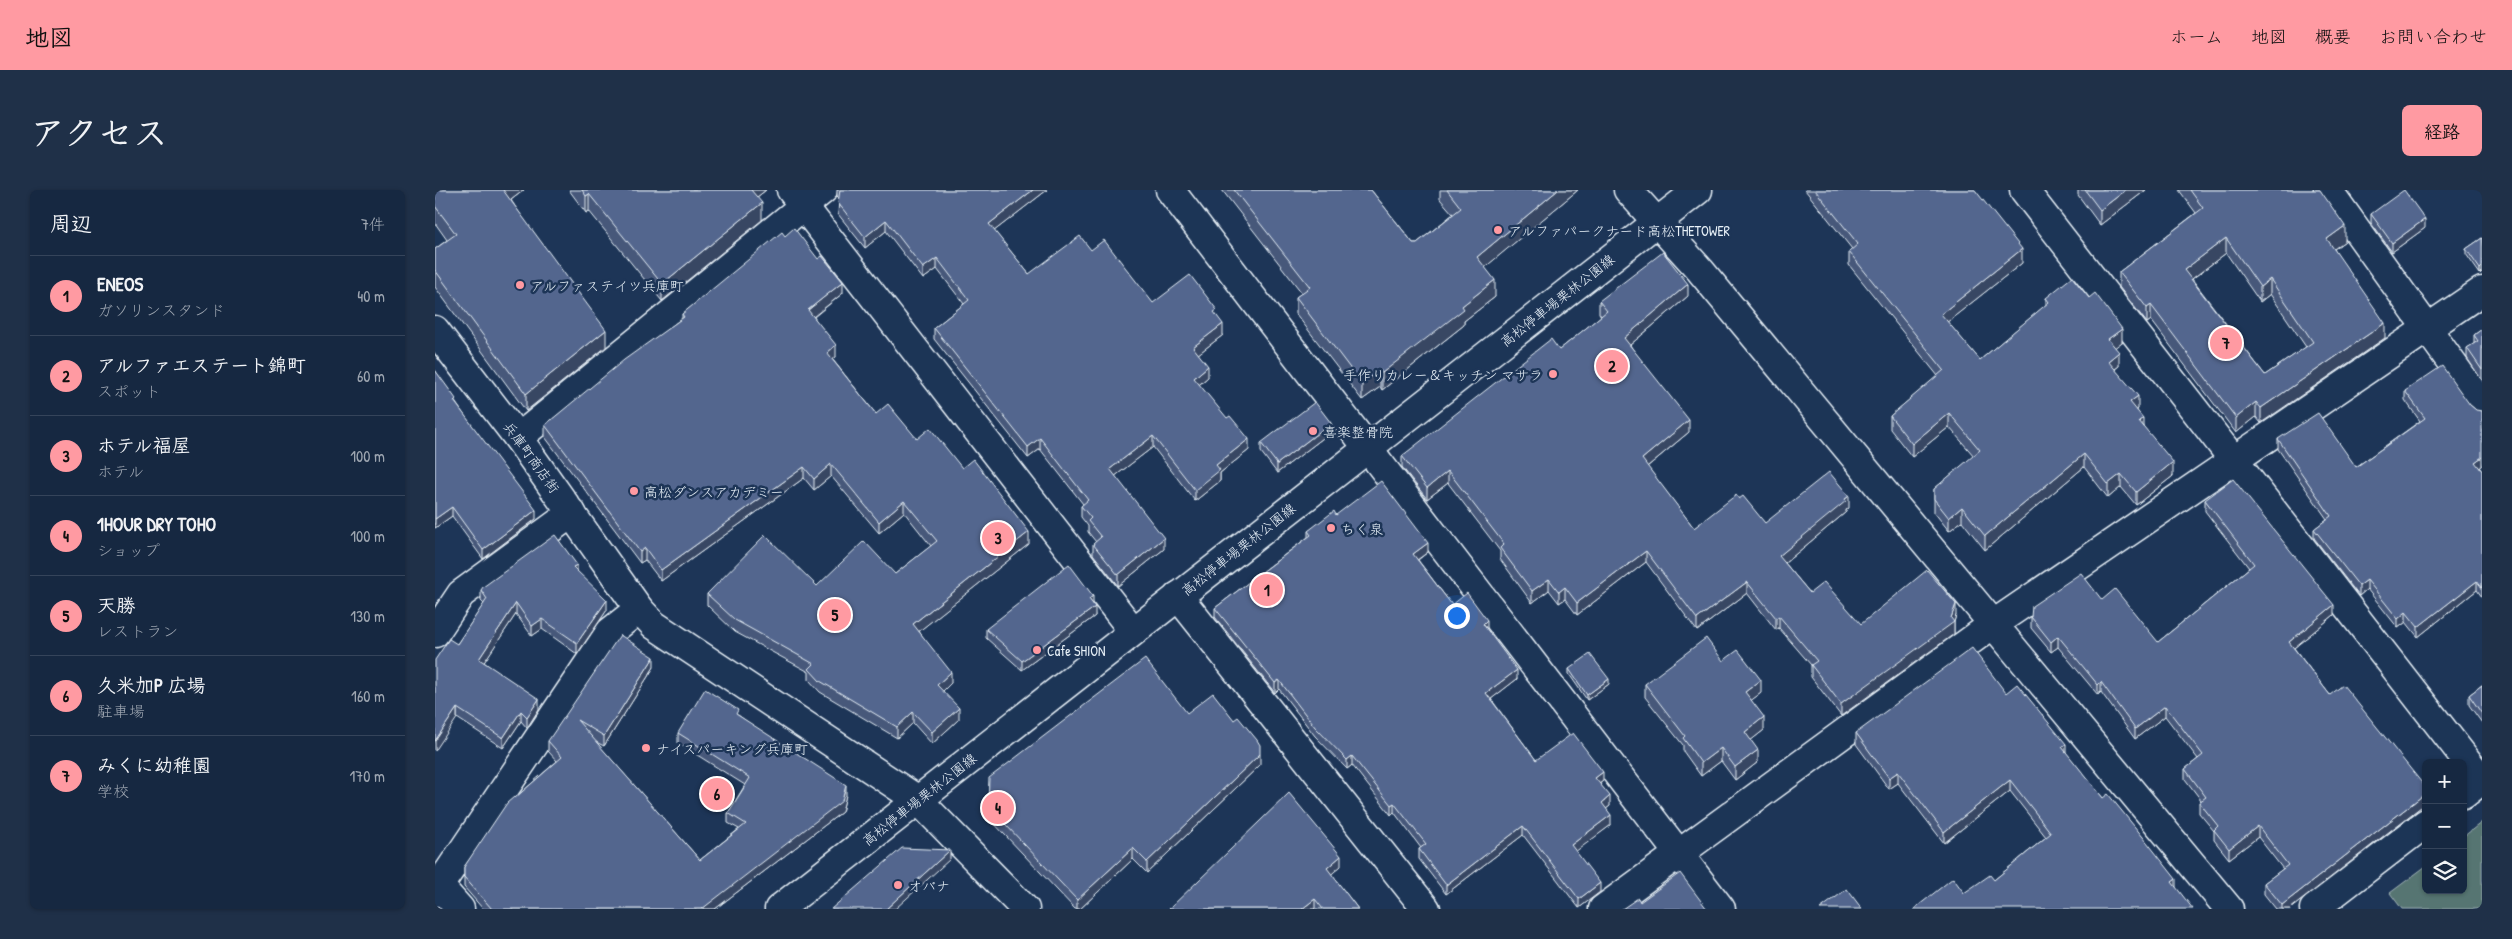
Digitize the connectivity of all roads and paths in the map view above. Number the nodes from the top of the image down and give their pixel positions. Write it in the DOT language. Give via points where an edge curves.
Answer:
graph roads {
  1 [pos="1170,190"];
  2 [pos="1628,190"];
  3 [pos="1698,190"];
  4 [pos="2024,190"];
  5 [pos="2328,190"];
  6 [pos="806,195"];
  7 [pos="1658,221"];
  8 [pos="2482,291"];
  9 [pos="2427,329"];
  10 [pos="435,330"];
  11 [pos="2482,405"];
  12 [pos="519,438"];
  13 [pos="1367,448"];
  14 [pos="2236,460"];
  15 [pos="572,513"];
  16 [pos="1178,596"];
  17 [pos="632,598"];
  18 [pos="1992,624"];
  19 [pos="1133,631"];
  20 [pos="435,634"];
  21 [pos="2482,780"];
  22 [pos="2467,792"];
  23 [pos="918,800"];
  24 [pos="2422,826"];
  25 [pos="1677,853"];
  26 [pos="436,886"];
  27 [pos="459,909"];
  28 [pos="779,909"];
  29 [pos="1025,909"];
  30 [pos="1426,909"];
  31 [pos="1603,909"];
  32 [pos="1721,909"];
  33 [pos="2229,909"];
  34 [pos="2314,909"];
  1 -- 13 [label="street"];
  2 -- 7 [label="street"];
  3 -- 7 [label="street, 高松停車場栗林公園線"];
  4 -- 14 [label="street"];
  5 -- 9 [label="street"];
  6 -- 12 [label="street"];
  6 -- 19 [label="street"];
  7 -- 13 [label="street, 高松停車場栗林公園線"];
  7 -- 18 [label="street"];
  8 -- 9 [label="street"];
  9 -- 11 [label="street"];
  9 -- 14 [label="street"];
  10 -- 12 [label="street, 兵庫町商店街"];
  12 -- 15 [label="street, 兵庫町商店街"];
  13 -- 16 [label="street, 高松停車場栗林公園線"];
  13 -- 25 [label="street"];
  14 -- 18 [label="street"];
  14 -- 21 [label="street"];
  15 -- 17 [label="street, 兵庫町商店街"];
  15 -- 20 [label="street" via="461,594"];
  16 -- 19 [label="street, 高松停車場栗林公園線"];
  16 -- 30 [label="street"];
  17 -- 23 [label="street, 兵庫町商店街" via="654,625"];
  17 -- 26 [label="street"];
  18 -- 25 [label="street"];
  18 -- 33 [label="street"];
  19 -- 23 [label="street, 高松停車場栗林公園線"];
  21 -- 22 [label="street"];
  23 -- 28 [label="street, 高松停車場栗林公園線"];
  23 -- 29 [label="street, 兵庫町商店街"];
  24 -- 34 [label="street"];
  25 -- 31 [label="street"];
  25 -- 32 [label="street"];
  26 -- 27 [label="street"];
}
